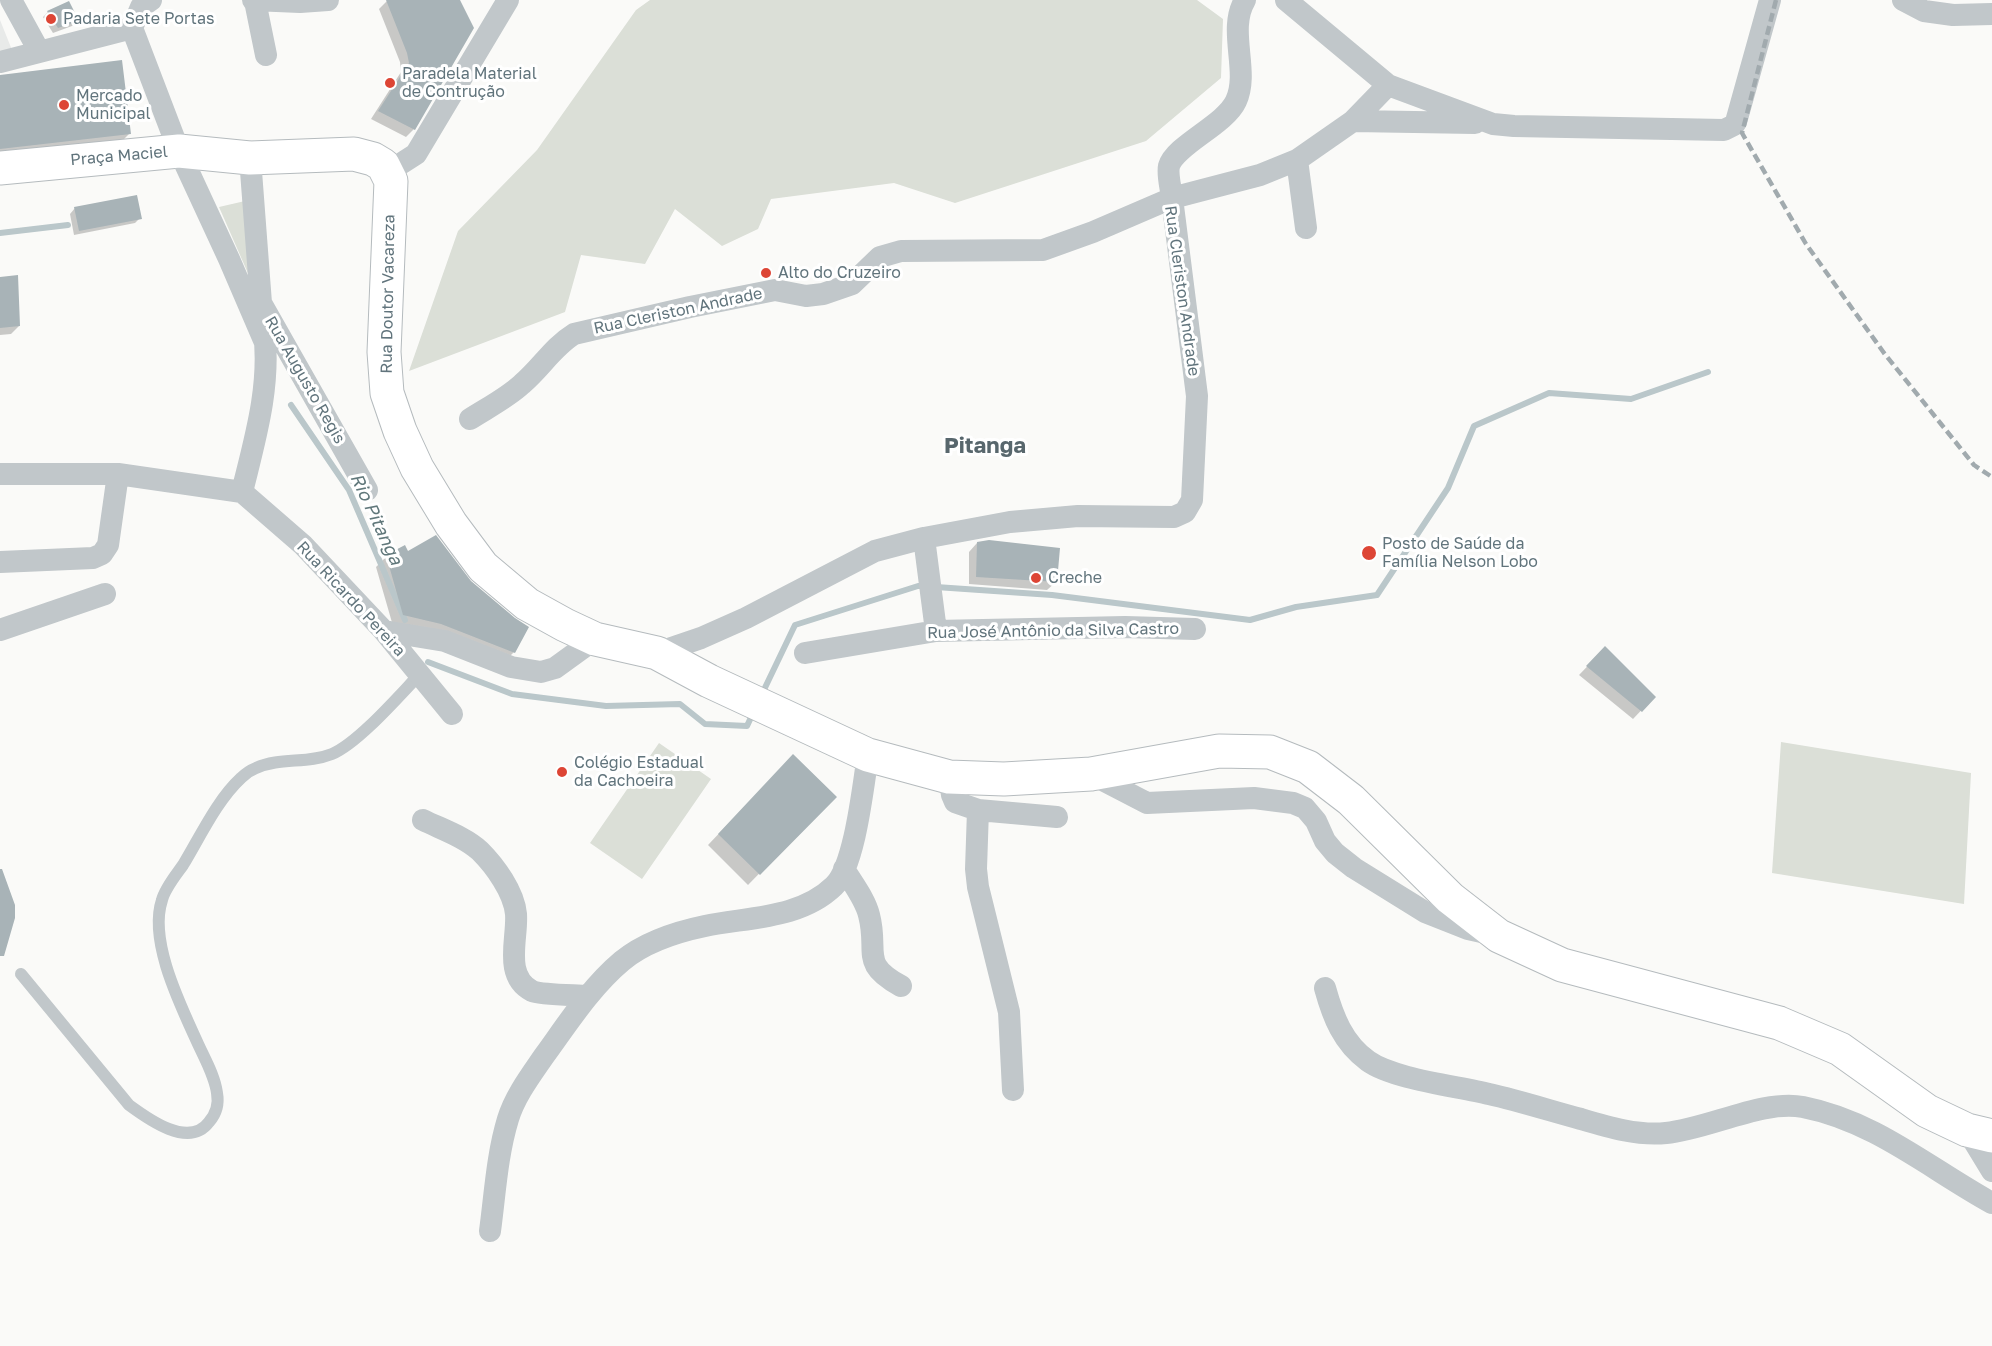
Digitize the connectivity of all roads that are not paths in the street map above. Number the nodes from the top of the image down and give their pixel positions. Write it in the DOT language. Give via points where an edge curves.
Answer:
graph roads {
  1 [pos="11,0"];
  2 [pos="151,0"];
  3 [pos="254,0"];
  4 [pos="328,0"];
  5 [pos="508,0"];
  6 [pos="1245,0"];
  7 [pos="1286,0"];
  8 [pos="1770,0"];
  9 [pos="1903,0"];
  10 [pos="1992,14"];
  11 [pos="132,28"];
  12 [pos="39,51"];
  13 [pos="266,55"];
  14 [pos="0,62"];
  15 [pos="1388,85"];
  16 [pos="1353,121"];
  17 [pos="1493,124"];
  18 [pos="178,151"];
  19 [pos="250,158"];
  20 [pos="1297,160"];
  21 [pos="0,168"];
  22 [pos="388,172"];
  23 [pos="1172,198"];
  24 [pos="1306,228"];
  25 [pos="261,303"];
  26 [pos="266,345"];
  27 [pos="470,419"];
  28 [pos="0,474"];
  29 [pos="118,474"];
  30 [pos="367,490"];
  31 [pos="243,492"];
  32 [pos="924,538"];
  33 [pos="0,562"];
  34 [pos="105,594"];
  35 [pos="1195,629"];
  36 [pos="0,630"];
  37 [pos="384,631"];
  38 [pos="936,631"];
  39 [pos="595,639"];
  40 [pos="657,652"];
  41 [pos="805,653"];
  42 [pos="419,675"];
  43 [pos="452,714"];
  44 [pos="868,755"];
  45 [pos="1091,774"];
  46 [pos="950,777"];
  47 [pos="978,810"];
  48 [pos="1057,818"];
  49 [pos="423,820"];
  50 [pos="844,869"];
  51 [pos="1499,936"];
  52 [pos="21,974"];
  53 [pos="901,986"];
  54 [pos="1325,988"];
  55 [pos="587,996"];
  56 [pos="1012,1090"];
  57 [pos="1980,1133"];
  58 [pos="1992,1172"];
  59 [pos="1992,1203"];
  60 [pos="489,1231"];
  1 -- 12 [label="street"];
  2 -- 11 [label="street" via="141,7"];
  3 -- 4 [label="street"];
  3 -- 13 [label="street"];
  5 -- 22 [label="street" via="416,154"];
  6 -- 23 [label="street" via="1238,20 1240,81 1236,101 1172,159"];
  7 -- 15 [label="street"];
  8 -- 17 [label="street" via="1736,122 1729,128"];
  9 -- 10 [label="street" via="1924,11"];
  11 -- 12 [label="street"];
  11 -- 18 [label="street, Praça Maciel"];
  12 -- 14 [label="street"];
  15 -- 16 [label="street"];
  15 -- 17 [label="street"];
  16 -- 17 [label="street"];
  16 -- 20 [label="street"];
  18 -- 19 [label="main road"];
  18 -- 21 [label="main road, Praça Maciel"];
  18 -- 26 [label="street"];
  19 -- 22 [label="main road" via="354,154 373,159"];
  19 -- 25 [label="street, Rua Augusto Regis"];
  20 -- 23 [label="street" via="1260,175"];
  20 -- 24 [label="street"];
  22 -- 39 [label="main road, Rua Doutor Vacareza" via="391,181 384,352 387,393 399,431 450,524 483,567 527,604"];
  23 -- 27 [label="street, Rua Cleriston Andrade" via="1043,250 901,251 880,257 852,284 823,294 806,296 775,290 574,334 559,344 521,386"];
  23 -- 32 [label="street, Rua Cleriston Andrade" via="1197,396 1192,500 1185,512 1174,517 1078,516 1010,522"];
  25 -- 26 [label="street"];
  25 -- 30 [label="street, Rua Augusto Regis"];
  26 -- 31 [label="street" via="264,400"];
  28 -- 29 [label="street"];
  29 -- 31 [label="street"];
  29 -- 33 [label="street" via="108,545 102,554 93,558"];
  31 -- 37 [label="street, Rua Ricardo Pereira" via="303,545"];
  32 -- 38 [label="street"];
  32 -- 40 [label="street, Rua Cleriston Andrade" via="875,551 746,618"];
  34 -- 36 [label="street"];
  35 -- 38 [label="street, Rua José Antônio da Silva Castro"];
  37 -- 39 [label="street" via="445,641 511,667 541,672 555,668"];
  37 -- 42 [label="street, Rua Ricardo Pereira"];
  38 -- 41 [label="street, Rua José Antônio da Silva Castro"];
  39 -- 40 [label="main road, Rua Doutor Vacareza"];
  40 -- 44 [label="main road, Rua Doutor Vacareza" via="709,681"];
  42 -- 43 [label="street, Rua Ricardo Pereira"];
  42 -- 52 [label="lane" via="352,742 332,754 277,762 241,777 162,898 159,940 217,1093 216,1113 206,1127 190,1133 172,1130 129,1105"];
  44 -- 46 [label="main road, Rua Doutor Vacareza"];
  44 -- 50 [label="street" via="855,833"];
  45 -- 46 [label="main road, Rua Doutor Vacareza" via="1004,779"];
  45 -- 51 [label="street" via="1147,803 1254,798 1293,803 1305,808 1316,821 1335,853 1392,893 1425,912"];
  45 -- 51 [label="main road, Rua Doutor Vacareza" via="1220,751 1270,752 1308,768 1352,800 1450,898"];
  46 -- 47 [label="street" via="955,802"];
  47 -- 48 [label="street"];
  47 -- 56 [label="street" via="978,887 1010,1012"];
  49 -- 55 [label="street" via="479,850 496,869 516,914 513,950 522,983 533,992"];
  50 -- 53 [label="street" via="868,914 872,959 882,976"];
  50 -- 55 [label="street" via="835,885 816,899 774,916 663,937 623,960"];
  51 -- 57 [label="main road, Rua Doutor Vacareza" via="1562,965 1779,1023 1840,1050 1927,1111"];
  54 -- 59 [label="street" via="1333,1017 1348,1043 1368,1061 1391,1072 1491,1094 1620,1130 1664,1133 1764,1108 1801,1106 1833,1114 1891,1140"];
  55 -- 60 [label="street" via="525,1085 508,1117"];
  57 -- 58 [label="street"];
}
